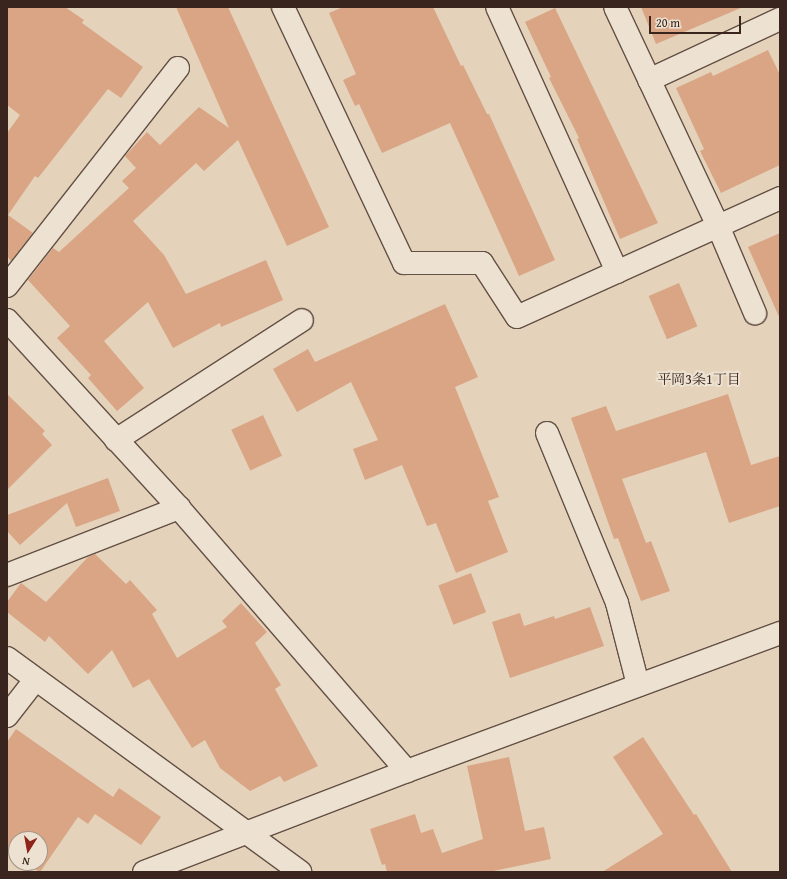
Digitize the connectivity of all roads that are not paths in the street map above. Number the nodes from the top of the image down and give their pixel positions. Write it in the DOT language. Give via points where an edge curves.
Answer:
graph roads {
  1 [pos="283,7"];
  2 [pos="497,7"];
  3 [pos="615,7"];
  4 [pos="780,19"];
  5 [pos="178,68"];
  6 [pos="649,80"];
  7 [pos="780,198"];
  8 [pos="718,226"];
  9 [pos="617,272"];
  10 [pos="7,286"];
  11 [pos="755,313"];
  12 [pos="7,320"];
  13 [pos="302,320"];
  14 [pos="546,433"];
  15 [pos="116,440"];
  16 [pos="178,508"];
  17 [pos="7,575"];
  18 [pos="780,633"];
  19 [pos="7,658"];
  20 [pos="35,680"];
  21 [pos="638,685"];
  22 [pos="7,716"];
  23 [pos="407,770"];
  24 [pos="248,834"];
  25 [pos="144,872"];
  26 [pos="300,872"];
  1 -- 9 [label="street" via="404,263 482,263 517,317"];
  2 -- 9 [label="street"];
  3 -- 6 [label="street"];
  4 -- 6 [label="street"];
  5 -- 10 [label="street"];
  6 -- 8 [label="street"];
  7 -- 8 [label="street"];
  8 -- 9 [label="street"];
  8 -- 11 [label="street"];
  12 -- 15 [label="street"];
  13 -- 15 [label="street"];
  14 -- 21 [label="street" via="617,603"];
  15 -- 16 [label="street"];
  16 -- 17 [label="street"];
  16 -- 23 [label="street"];
  18 -- 21 [label="street"];
  19 -- 20 [label="street"];
  20 -- 22 [label="street"];
  20 -- 24 [label="street"];
  21 -- 23 [label="street"];
  23 -- 24 [label="street"];
  24 -- 25 [label="street"];
  24 -- 26 [label="street"];
}
